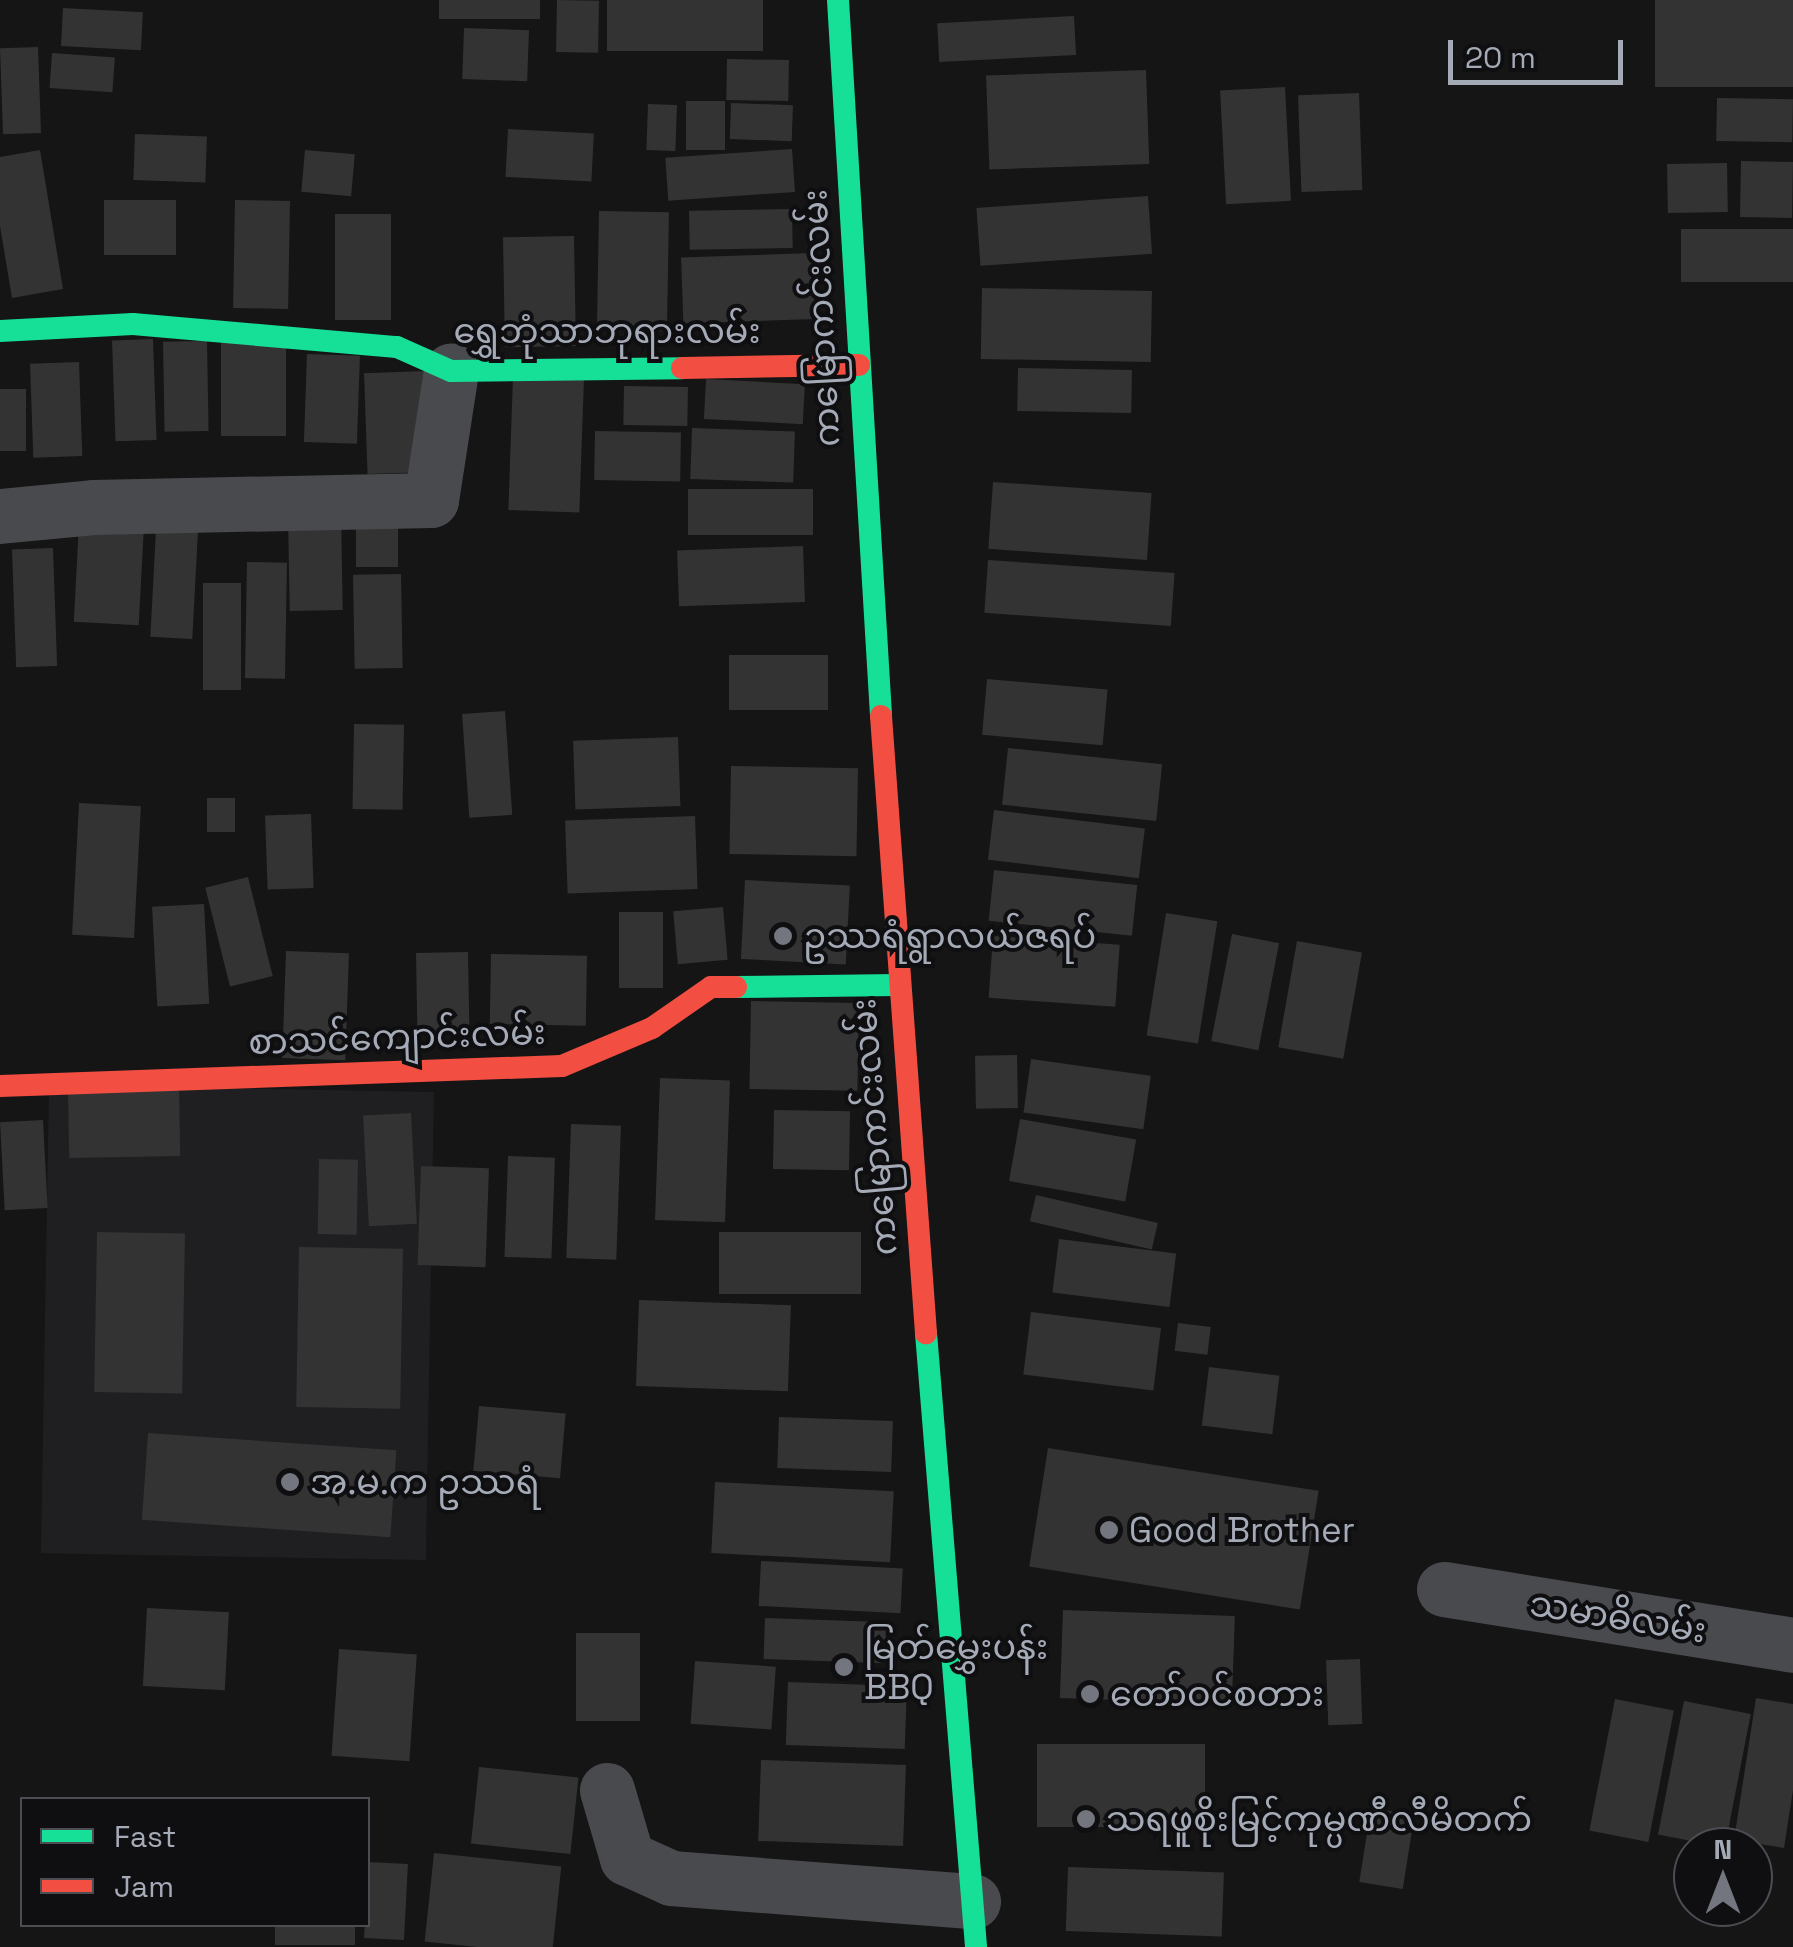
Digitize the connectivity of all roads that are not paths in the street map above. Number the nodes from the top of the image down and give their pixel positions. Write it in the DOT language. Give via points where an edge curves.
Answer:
graph roads {
  1 [pos="838,0"];
  2 [pos="0,332"];
  3 [pos="859,366"];
  4 [pos="451,371"];
  5 [pos="0,516"];
  6 [pos="897,985"];
  7 [pos="0,1086"];
  8 [pos="1444,1589"];
  9 [pos="1793,1645"];
  10 [pos="607,1790"];
  11 [pos="974,1924"];
  1 -- 3 [label="main road, ကမြောကင်းလမ်း"];
  2 -- 4 [label="main road, ရွှေဘုံသာဘုရားလမ်း" via="171,327 397,347"];
  3 -- 4 [label="main road, ရွှေဘုံသာဘုရားလမ်း"];
  3 -- 6 [label="main road, ကမြောကင်းလမ်း"];
  4 -- 5 [label="street" via="431,500 93,507"];
  6 -- 7 [label="main road, စာသင်ကျောင်းလမ်း" via="712,987 652,1028 562,1066"];
  6 -- 11 [label="main road, ကမြောကင်းလမ်း"];
  8 -- 9 [label="street, သမာဓိလမ်း"];
  10 -- 11 [label="street" via="627,1858 671,1878"];
}
